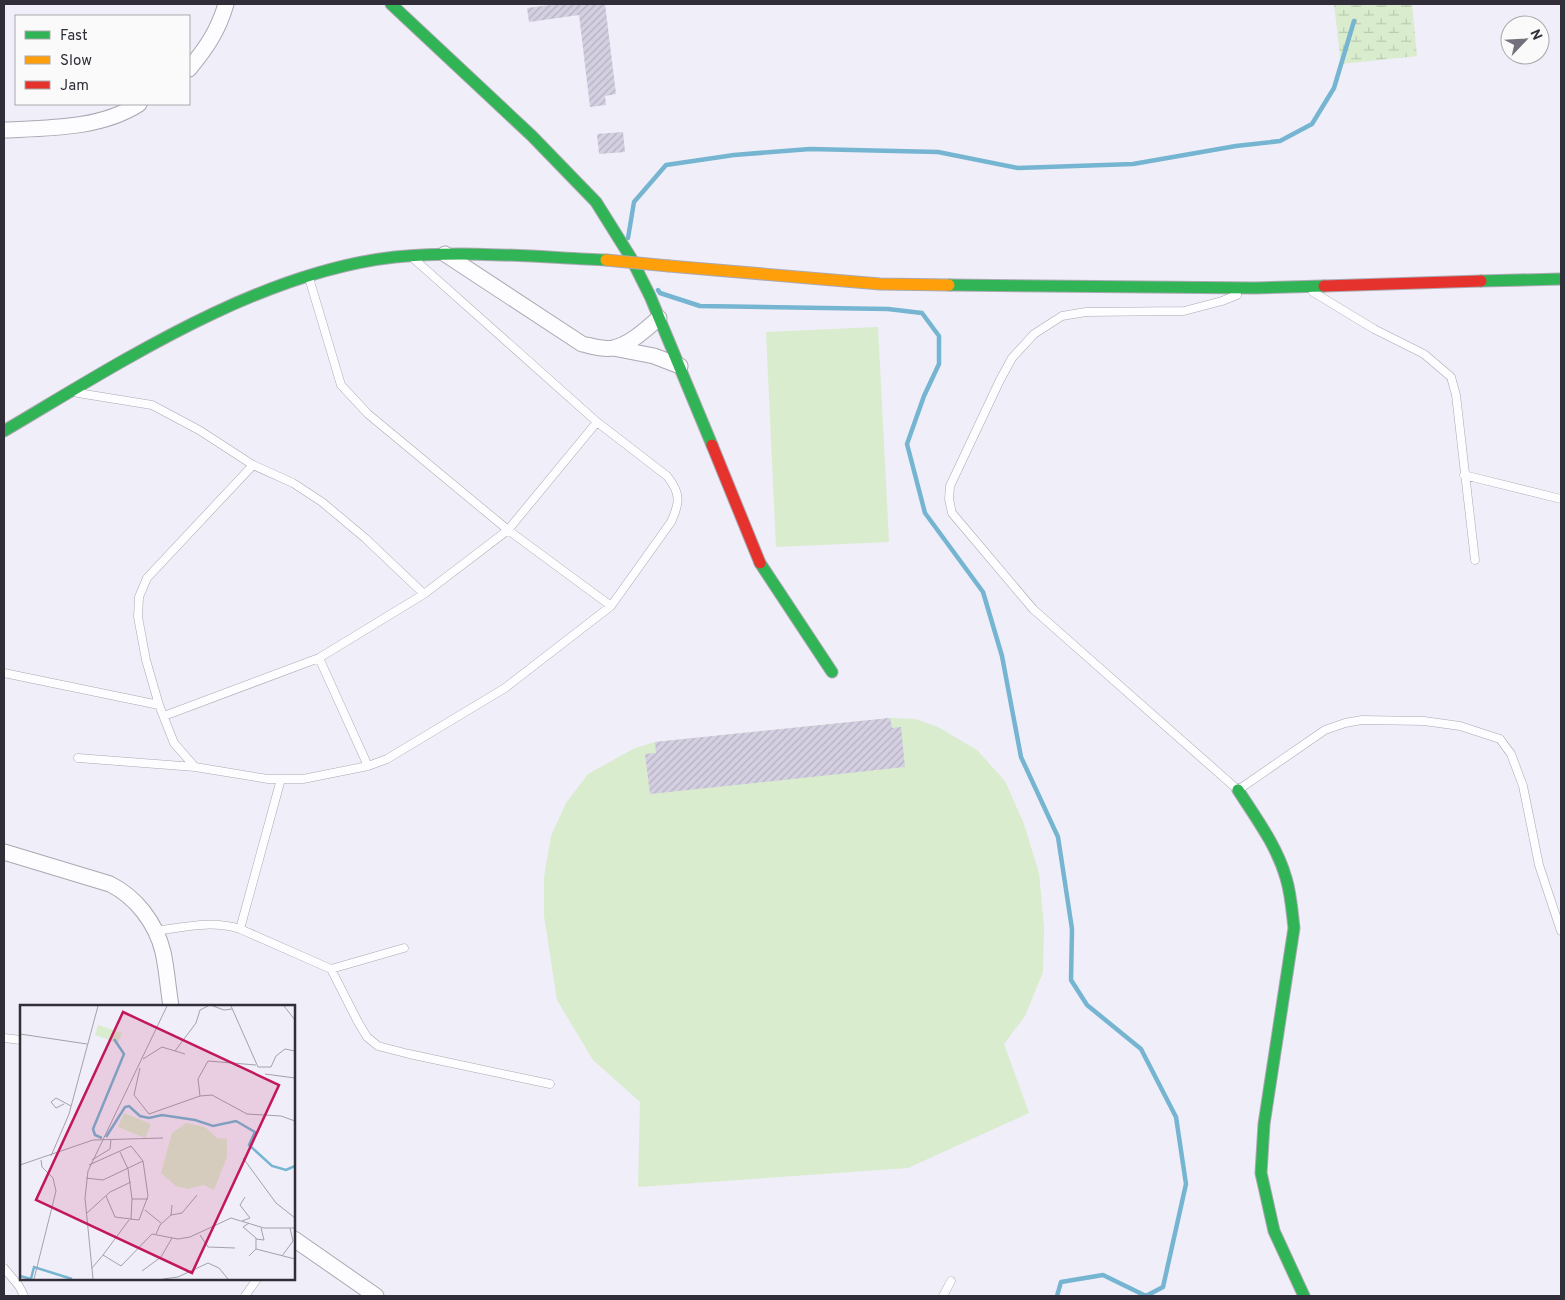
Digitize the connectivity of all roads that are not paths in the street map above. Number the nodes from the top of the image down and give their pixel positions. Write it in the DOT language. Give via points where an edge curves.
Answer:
graph roads {
  1 [pos="226,4"];
  2 [pos="391,4"];
  3 [pos="190,68"];
  4 [pos="137,105"];
  5 [pos="4,130"];
  6 [pos="445,254"];
  7 [pos="411,256"];
  8 [pos="308,277"];
  9 [pos="1561,279"];
  10 [pos="1303,286"];
  11 [pos="1255,288"];
  12 [pos="659,318"];
  13 [pos="613,348"];
  14 [pos="680,366"];
  15 [pos="72,392"];
  16 [pos="597,422"];
  17 [pos="4,431"];
  18 [pos="253,465"];
  19 [pos="1464,475"];
  20 [pos="1561,499"];
  21 [pos="508,530"];
  22 [pos="1475,560"];
  23 [pos="424,594"];
  24 [pos="611,606"];
  25 [pos="319,658"];
  26 [pos="832,672"];
  27 [pos="4,673"];
  28 [pos="159,705"];
  29 [pos="164,716"];
  30 [pos="78,758"];
  31 [pos="368,766"];
  32 [pos="195,767"];
  33 [pos="281,780"];
  34 [pos="1238,790"];
  35 [pos="4,852"];
  36 [pos="240,929"];
  37 [pos="155,931"];
  38 [pos="1561,931"];
  39 [pos="404,948"];
  40 [pos="331,969"];
  41 [pos="171,1005"];
  42 [pos="4,1038"];
  43 [pos="20,1040"];
  44 [pos="550,1084"];
  45 [pos="295,1240"];
  46 [pos="4,1268"];
  47 [pos="256,1280"];
  48 [pos="951,1281"];
  49 [pos="24,1296"];
  50 [pos="245,1296"];
  51 [pos="376,1296"];
  52 [pos="943,1296"];
  53 [pos="1304,1296"];
  1 -- 3 [label="street" via="207,47"];
  2 -- 12 [label="street" via="532,136 596,202 631,258"];
  4 -- 5 [label="street" via="102,120 54,128"];
  6 -- 7 [label="street"];
  6 -- 11 [label="street, bridge" via="606,260 880,284"];
  6 -- 13 [label="street" via="582,344"];
  7 -- 8 [label="street" via="365,262"];
  7 -- 16 [label="lane"];
  8 -- 15 [label="street" via="279,286 170,336"];
  8 -- 21 [label="lane" via="340,385 368,414"];
  9 -- 10 [label="street"];
  10 -- 11 [label="street"];
  10 -- 19 [label="lane" via="1374,329 1424,354 1450,377 1456,395"];
  11 -- 34 [label="lane" via="1184,311 1086,312 1062,316 1034,334 1012,358 1000,380 950,486 949,499 952,513 1032,609"];
  12 -- 13 [label="street" via="640,334"];
  12 -- 14 [label="street"];
  13 -- 14 [label="street" via="654,356"];
  14 -- 26 [label="street" via="759,561"];
  15 -- 17 [label="street"];
  15 -- 18 [label="lane" via="152,405 199,430"];
  16 -- 21 [label="lane"];
  16 -- 24 [label="lane" via="667,476 678,492 678,508 671,522"];
  18 -- 23 [label="lane" via="293,483 322,502"];
  18 -- 28 [label="lane" via="147,578 139,597 138,617"];
  19 -- 20 [label="lane"];
  19 -- 22 [label="lane"];
  21 -- 23 [label="lane"];
  21 -- 24 [label="lane"];
  23 -- 25 [label="lane"];
  24 -- 31 [label="lane" via="505,688 405,749"];
  25 -- 29 [label="lane"];
  25 -- 31 [label="lane"];
  27 -- 28 [label="lane"];
  28 -- 29 [label="lane"];
  29 -- 32 [label="lane" via="174,743"];
  30 -- 32 [label="lane"];
  31 -- 33 [label="lane" via="303,779"];
  32 -- 33 [label="lane"];
  33 -- 36 [label="lane"];
  34 -- 38 [label="lane" via="1325,730 1345,723 1362,720 1424,721 1460,726 1500,739 1512,754 1523,786 1539,865"];
  34 -- 53 [label="street" via="1274,848 1291,895 1294,928 1264,1124 1261,1173 1274,1232"];
  35 -- 37 [label="street" via="124,891 140,907"];
  36 -- 37 [label="lane" via="211,924"];
  36 -- 40 [label="lane"];
  37 -- 41 [label="street" via="163,952"];
  39 -- 40 [label="lane"];
  40 -- 44 [label="lane" via="358,1022 378,1046"];
  42 -- 43 [label="lane"];
  45 -- 51 [label="street"];
  46 -- 49 [label="lane"];
  47 -- 50 [label="lane"];
  48 -- 52 [label="lane"];
}
